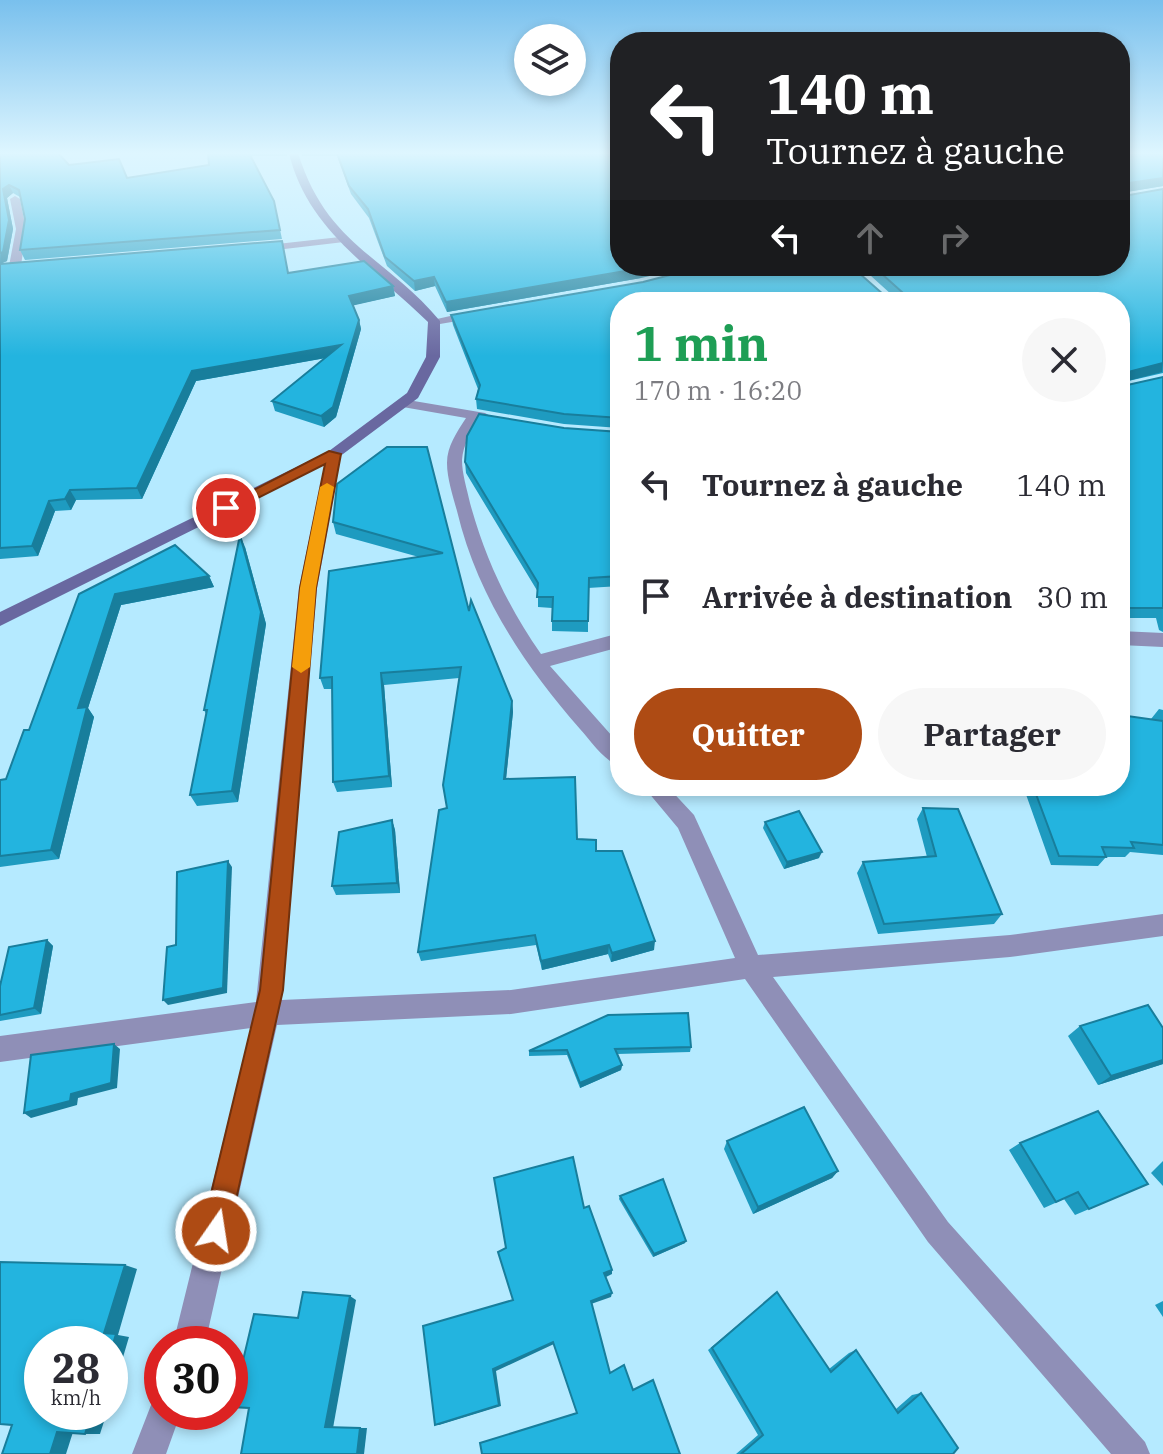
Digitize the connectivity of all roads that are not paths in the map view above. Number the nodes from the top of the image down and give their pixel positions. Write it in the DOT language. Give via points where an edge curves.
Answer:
graph roads {
  1 [pos="19,221"];
  2 [pos="324,221"];
  3 [pos="340,240"];
  4 [pos="240,250"];
  5 [pos="29,265"];
  6 [pos="15,266"];
  7 [pos="0,268"];
  8 [pos="491,312"];
  9 [pos="434,321"];
  10 [pos="402,403"];
  11 [pos="475,415"];
  12 [pos="505,420"];
  13 [pos="334,454"];
  14 [pos="0,620"];
  15 [pos="1130,638"];
  16 [pos="1163,640"];
  17 [pos="610,643"];
  18 [pos="537,662"];
  19 [pos="610,747"];
  20 [pos="663,796"];
  21 [pos="1163,925"];
  22 [pos="751,967"];
  23 [pos="267,1013"];
  24 [pos="0,1049"];
  25 [pos="193,1326"];
  26 [pos="158,1430"];
  27 [pos="149,1454"];
  28 [pos="1133,1454"];
  1 -- 6 [label="street"];
  2 -- 3 [label="main road"];
  3 -- 4 [label="street"];
  3 -- 9 [label="main road"];
  5 -- 6 [label="street"];
  6 -- 7 [label="street"];
  8 -- 9 [label="street"];
  9 -- 10 [label="main road" via="433,357 413,395"];
  10 -- 11 [label="street"];
  10 -- 13 [label="main road"];
  11 -- 12 [label="street"];
  11 -- 18 [label="street" via="459,438 454,461 467,529 491,591"];
  13 -- 14 [label="main road"];
  13 -- 23 [label="street" via="308,588"];
  15 -- 16 [label="street"];
  17 -- 18 [label="street"];
  18 -- 19 [label="street"];
  20 -- 22 [label="street" via="686,822"];
  21 -- 22 [label="street" via="1010,946"];
  22 -- 23 [label="street" via="511,1002"];
  22 -- 28 [label="street" via="938,1232"];
  23 -- 24 [label="street"];
  23 -- 25 [label="street"];
  26 -- 27 [label="street"];
}
